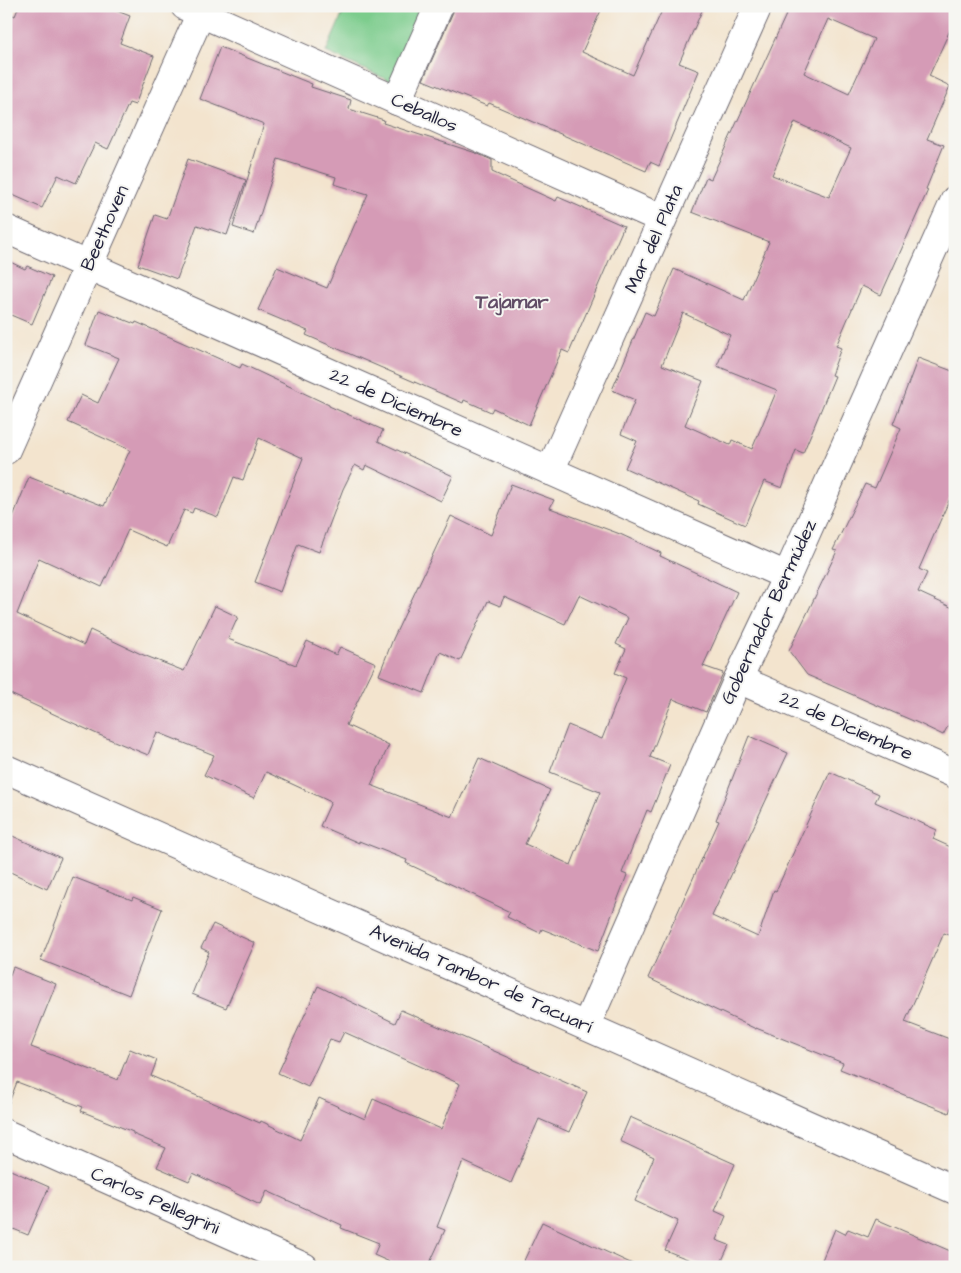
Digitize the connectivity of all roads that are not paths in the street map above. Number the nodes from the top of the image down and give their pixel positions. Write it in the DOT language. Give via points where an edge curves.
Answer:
graph roads {
  1 [pos="439,6"];
  2 [pos="758,6"];
  3 [pos="196,9"];
  4 [pos="397,101"];
  5 [pos="955,200"];
  6 [pos="662,219"];
  7 [pos="6,229"];
  8 [pos="88,266"];
  9 [pos="6,450"];
  10 [pos="550,471"];
  11 [pos="787,576"];
  12 [pos="738,679"];
  13 [pos="6,769"];
  14 [pos="955,774"];
  15 [pos="586,1026"];
  16 [pos="6,1134"];
  17 [pos="955,1190"];
  18 [pos="304,1267"];
  1 -- 4 [label="street"];
  2 -- 6 [label="street, Mar del Plata"];
  3 -- 4 [label="street, Ceballos"];
  3 -- 8 [label="street, Beethoven"];
  4 -- 6 [label="street, Ceballos"];
  5 -- 11 [label="street, Gobernador Bermúdez"];
  6 -- 10 [label="street, Mar del Plata"];
  7 -- 8 [label="street, 22 de Diciembre"];
  8 -- 9 [label="street, Beethoven"];
  8 -- 10 [label="street, 22 de Diciembre"];
  10 -- 11 [label="street, 22 de Diciembre"];
  11 -- 12 [label="street, Gobernador Bermúdez"];
  12 -- 14 [label="street, 22 de Diciembre"];
  12 -- 15 [label="street, Gobernador Bermúdez"];
  13 -- 15 [label="street, Avenida Tambor de Tacuarí"];
  15 -- 17 [label="street, Avenida Tambor de Tacuarí"];
  16 -- 18 [label="street, Carlos Pellegrini"];
}
